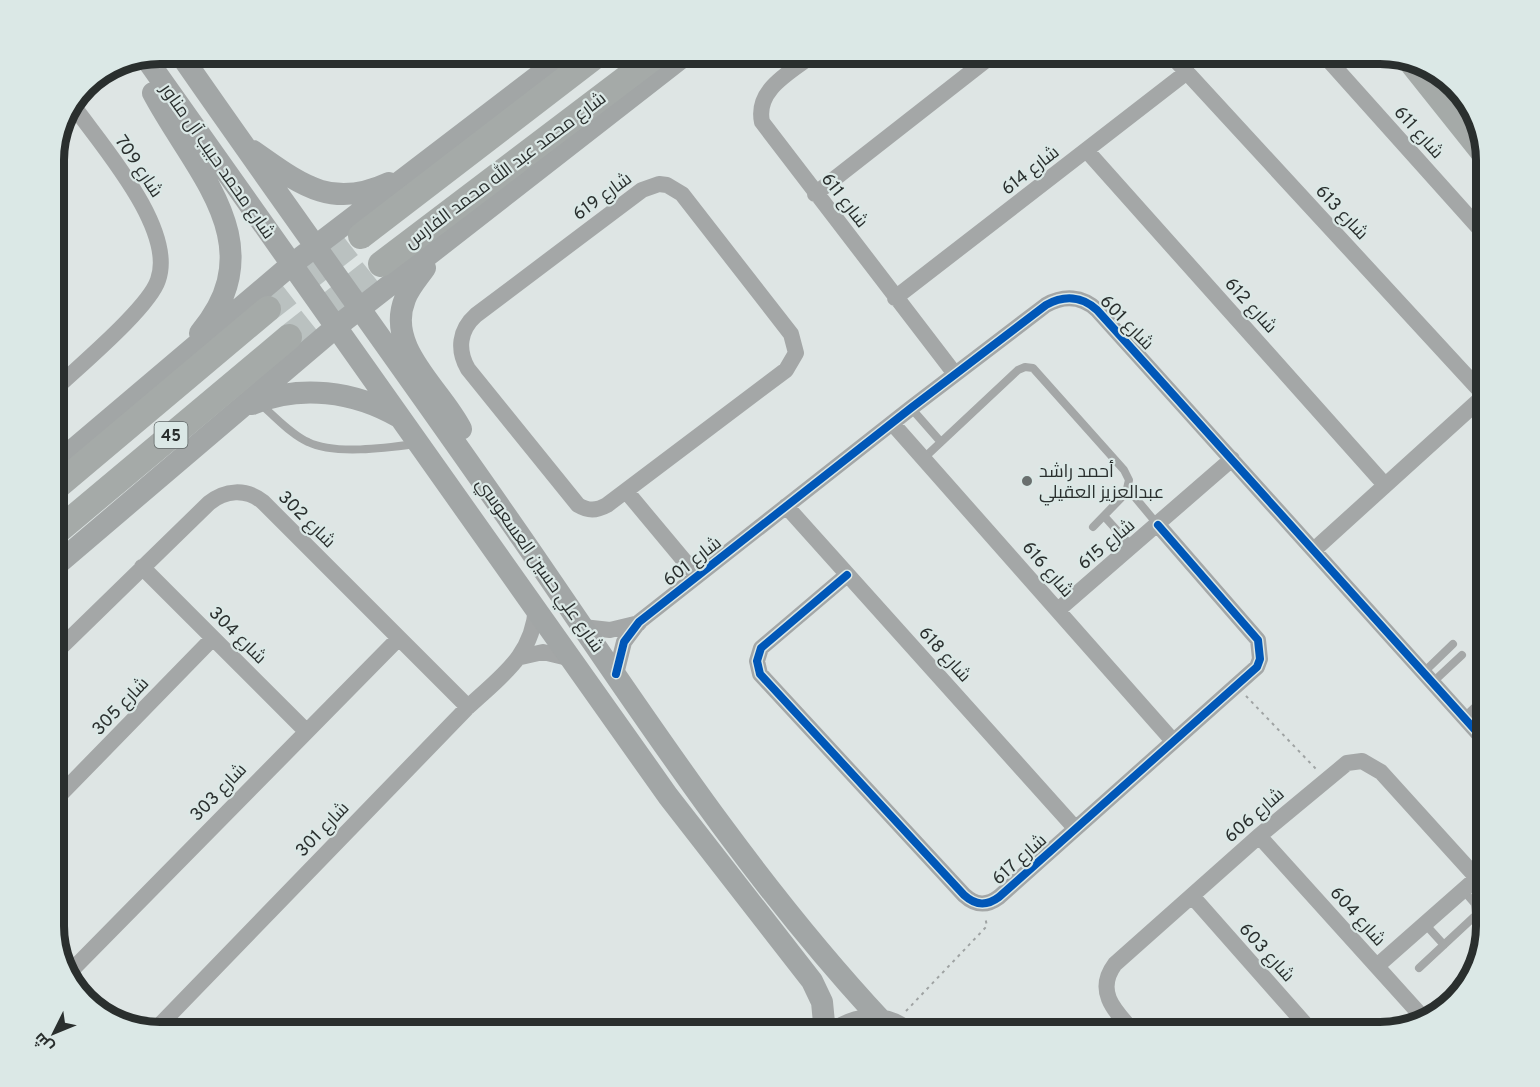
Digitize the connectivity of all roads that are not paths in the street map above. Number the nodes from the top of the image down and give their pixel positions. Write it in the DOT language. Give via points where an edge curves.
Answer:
graph roads {
  1 [pos="151,65"];
  2 [pos="188,65"];
  3 [pos="553,65"];
  4 [pos="584,65"];
  5 [pos="643,65"];
  6 [pos="672,65"];
  7 [pos="800,65"];
  8 [pos="980,65"];
  9 [pos="1180,65"];
  10 [pos="1333,65"];
  11 [pos="143,66"];
  12 [pos="1187,72"];
  13 [pos="1421,74"];
  14 [pos="78,112"];
  15 [pos="1473,139"];
  16 [pos="240,141"];
  17 [pos="1087,151"];
  18 [pos="415,171"];
  19 [pos="815,194"];
  20 [pos="1476,225"];
  21 [pos="361,236"];
  22 [pos="315,247"];
  23 [pos="438,248"];
  24 [pos="381,264"];
  25 [pos="291,265"];
  26 [pos="896,298"];
  27 [pos="268,309"];
  28 [pos="359,310"];
  29 [pos="336,327"];
  30 [pos="288,337"];
  31 [pos="182,355"];
  32 [pos="955,374"];
  33 [pos="65,379"];
  34 [pos="1476,385"];
  35 [pos="1476,403"];
  36 [pos="250,405"];
  37 [pos="911,408"];
  38 [pos="402,419"];
  39 [pos="892,423"];
  40 [pos="940,441"];
  41 [pos="420,444"];
  42 [pos="65,456"];
  43 [pos="924,458"];
  44 [pos="1232,459"];
  45 [pos="478,476"];
  46 [pos="65,480"];
  47 [pos="1385,485"];
  48 [pos="1128,489"];
  49 [pos="626,491"];
  50 [pos="786,506"];
  51 [pos="1104,516"];
  52 [pos="65,525"];
  53 [pos="1158,525"];
  54 [pos="1093,527"];
  55 [pos="1133,547"];
  56 [pos="1315,549"];
  57 [pos="65,558"];
  58 [pos="142,567"];
  59 [pos="847,575"];
  60 [pos="697,576"];
  61 [pos="536,606"];
  62 [pos="1058,610"];
  63 [pos="639,622"];
  64 [pos="583,627"];
  65 [pos="213,638"];
  66 [pos="399,638"];
  67 [pos="65,643"];
  68 [pos="1453,644"];
  69 [pos="1462,655"];
  70 [pos="521,657"];
  71 [pos="575,662"];
  72 [pos="616,674"];
  73 [pos="1428,677"];
  74 [pos="468,707"];
  75 [pos="1476,711"];
  76 [pos="1467,720"];
  77 [pos="1476,730"];
  78 [pos="306,731"];
  79 [pos="1173,741"];
  80 [pos="65,790"];
  81 [pos="1075,828"];
  82 [pos="1259,836"];
  83 [pos="1476,869"];
  84 [pos="1476,878"];
  85 [pos="1463,890"];
  86 [pos="1192,896"];
  87 [pos="1425,924"];
  88 [pos="1444,945"];
  89 [pos="1377,966"];
  90 [pos="74,968"];
  91 [pos="1419,968"];
  92 [pos="1420,1014"];
  93 [pos="167,1022"];
  94 [pos="824,1022"];
  95 [pos="890,1022"];
  96 [pos="1126,1022"];
  97 [pos="1303,1022"];
  1 -- 25 [label="street, شارع محمد حبيب آل مناور"];
  2 -- 16 [label="street, شارع محمد حبيب آل مناور"];
  3 -- 18 [label="street"];
  4 -- 21 [label="main road, شارع محمد عبد الله محمد الفارس"];
  5 -- 24 [label="main road, شارع محمد عبد الله محمد الفارس"];
  6 -- 23 [label="street"];
  7 -- 19 [label="street, شارع 611" via="768,91 760,110 764,128"];
  8 -- 19 [label="street"];
  9 -- 12 [label="street, شارع 613"];
  10 -- 20 [label="street, شارع 611"];
  11 -- 31 [label="street" via="157,100 215,194 229,237 229,267 222,296 207,326"];
  12 -- 17 [label="street, شارع 614"];
  12 -- 34 [label="street, شارع 613"];
  13 -- 15 [label="main road"];
  14 -- 33 [label="street, شارع 709" via="147,209 160,262 158,280 143,304"];
  16 -- 18 [label="street" via="304,185 330,194 367,192"];
  16 -- 22 [label="street, شارع محمد حبيب آل مناور"];
  17 -- 26 [label="street, شارع 614"];
  17 -- 47 [label="street, شارع 612"];
  18 -- 22 [label="street"];
  19 -- 26 [label="street, شارع 611"];
  22 -- 25 [label="street"];
  22 -- 28 [label="street, شارع علي حسين العسعوسي"];
  23 -- 28 [label="street"];
  23 -- 45 [label="street" via="405,297 401,329 408,351 458,424"];
  25 -- 29 [label="street, شارع علي حسين العسعوسي"];
  25 -- 31 [label="street"];
  26 -- 32 [label="street, شارع 611"];
  27 -- 46 [label="main road, 45"];
  28 -- 29 [label="street"];
  28 -- 45 [label="street, شارع علي حسين العسعوسي"];
  29 -- 36 [label="street"];
  29 -- 38 [label="street, شارع علي حسين العسعوسي"];
  30 -- 52 [label="main road, 45"];
  31 -- 42 [label="street"];
  32 -- 37 [label="street, شارع 601"];
  32 -- 44 [label="street, شارع 601" via="1046,305 1066,298 1080,299 1097,310"];
  35 -- 47 [label="street"];
  36 -- 38 [label="street" via="290,394 332,394 372,404"];
  36 -- 41 [label="lane" via="312,444 369,450"];
  36 -- 57 [label="street"];
  37 -- 39 [label="street, شارع 601"];
  37 -- 40 [label="lane"];
  38 -- 41 [label="street, شارع علي حسين العسعوسي"];
  39 -- 43 [label="street, شارع 616"];
  39 -- 50 [label="street, شارع 601"];
  40 -- 43 [label="lane"];
  40 -- 48 [label="lane" via="1018,370 1029,366 1124,471 1130,480"];
  41 -- 61 [label="street, شارع علي حسين العسعوسي"];
  43 -- 62 [label="street, شارع 616"];
  44 -- 53 [label="street, شارع 615"];
  44 -- 56 [label="street, شارع 601"];
  45 -- 64 [label="street, شارع علي حسين العسعوسي"];
  47 -- 56 [label="street"];
  48 -- 51 [label="lane"];
  48 -- 53 [label="lane"];
  49 -- 49 [label="street, شارع 619" via="786,370 796,353 791,334 682,194 659,184 642,190 476,315 461,342 468,369 578,505 600,509"];
  49 -- 60 [label="street"];
  50 -- 59 [label="street, شارع 618"];
  50 -- 60 [label="street, شارع 601"];
  51 -- 54 [label="lane"];
  51 -- 55 [label="lane"];
  53 -- 55 [label="street, شارع 615"];
  53 -- 79 [label="street, شارع 617" via="1258,640 1260,649 1257,667"];
  55 -- 62 [label="street, شارع 615"];
  56 -- 73 [label="street, شارع 601"];
  58 -- 65 [label="street, شارع 304"];
  58 -- 66 [label="street, شارع 302" via="214,498 228,492 243,492 263,502"];
  58 -- 67 [label="street, شارع 302"];
  59 -- 81 [label="street, شارع 618"];
  59 -- 81 [label="street, شارع 617" via="761,648 757,661 760,674 964,895 976,903 999,897"];
  60 -- 63 [label="street, شارع 601"];
  61 -- 70 [label="street, شارع 301" via="533,628"];
  61 -- 71 [label="street, شارع علي حسين العسعوسي"];
  62 -- 79 [label="street, شارع 616"];
  63 -- 64 [label="street, شارع 601" via="610,630"];
  63 -- 72 [label="street, شارع 601" via="624,642"];
  64 -- 72 [label="street, شارع علي حسين العسعوسي"];
  65 -- 78 [label="street, شارع 304"];
  65 -- 80 [label="street, شارع 305"];
  66 -- 74 [label="street, شارع 302"];
  66 -- 78 [label="street, شارع 303"];
  68 -- 73 [label="lane"];
  69 -- 73 [label="lane"];
  70 -- 71 [label="street" via="543,652"];
  70 -- 74 [label="street, شارع 301"];
  71 -- 94 [label="street, شارع علي حسين العسعوسي" via="668,796 812,981 822,1002"];
  72 -- 95 [label="street, شارع علي حسين العسعوسي" via="724,828 844,979"];
  73 -- 76 [label="street, شارع 601"];
  74 -- 93 [label="street, شارع 301"];
  75 -- 76 [label="street"];
  76 -- 77 [label="street, شارع 601"];
  78 -- 90 [label="street, شارع 303"];
  79 -- 81 [label="street, شارع 617"];
  82 -- 83 [label="street, شارع 606" via="1325,778 1347,763 1362,761 1375,767"];
  82 -- 86 [label="street, شارع 606"];
  82 -- 89 [label="street, شارع 604"];
  84 -- 85 [label="street"];
  85 -- 87 [label="street"];
  85 -- 88 [label="lane" via="1475,904 1476,915"];
  86 -- 96 [label="street, شارع 606" via="1109,972 1107,999"];
  86 -- 97 [label="street, شارع 603"];
  87 -- 88 [label="lane"];
  87 -- 89 [label="street"];
  88 -- 91 [label="lane"];
  89 -- 92 [label="street, شارع 604"];
}
